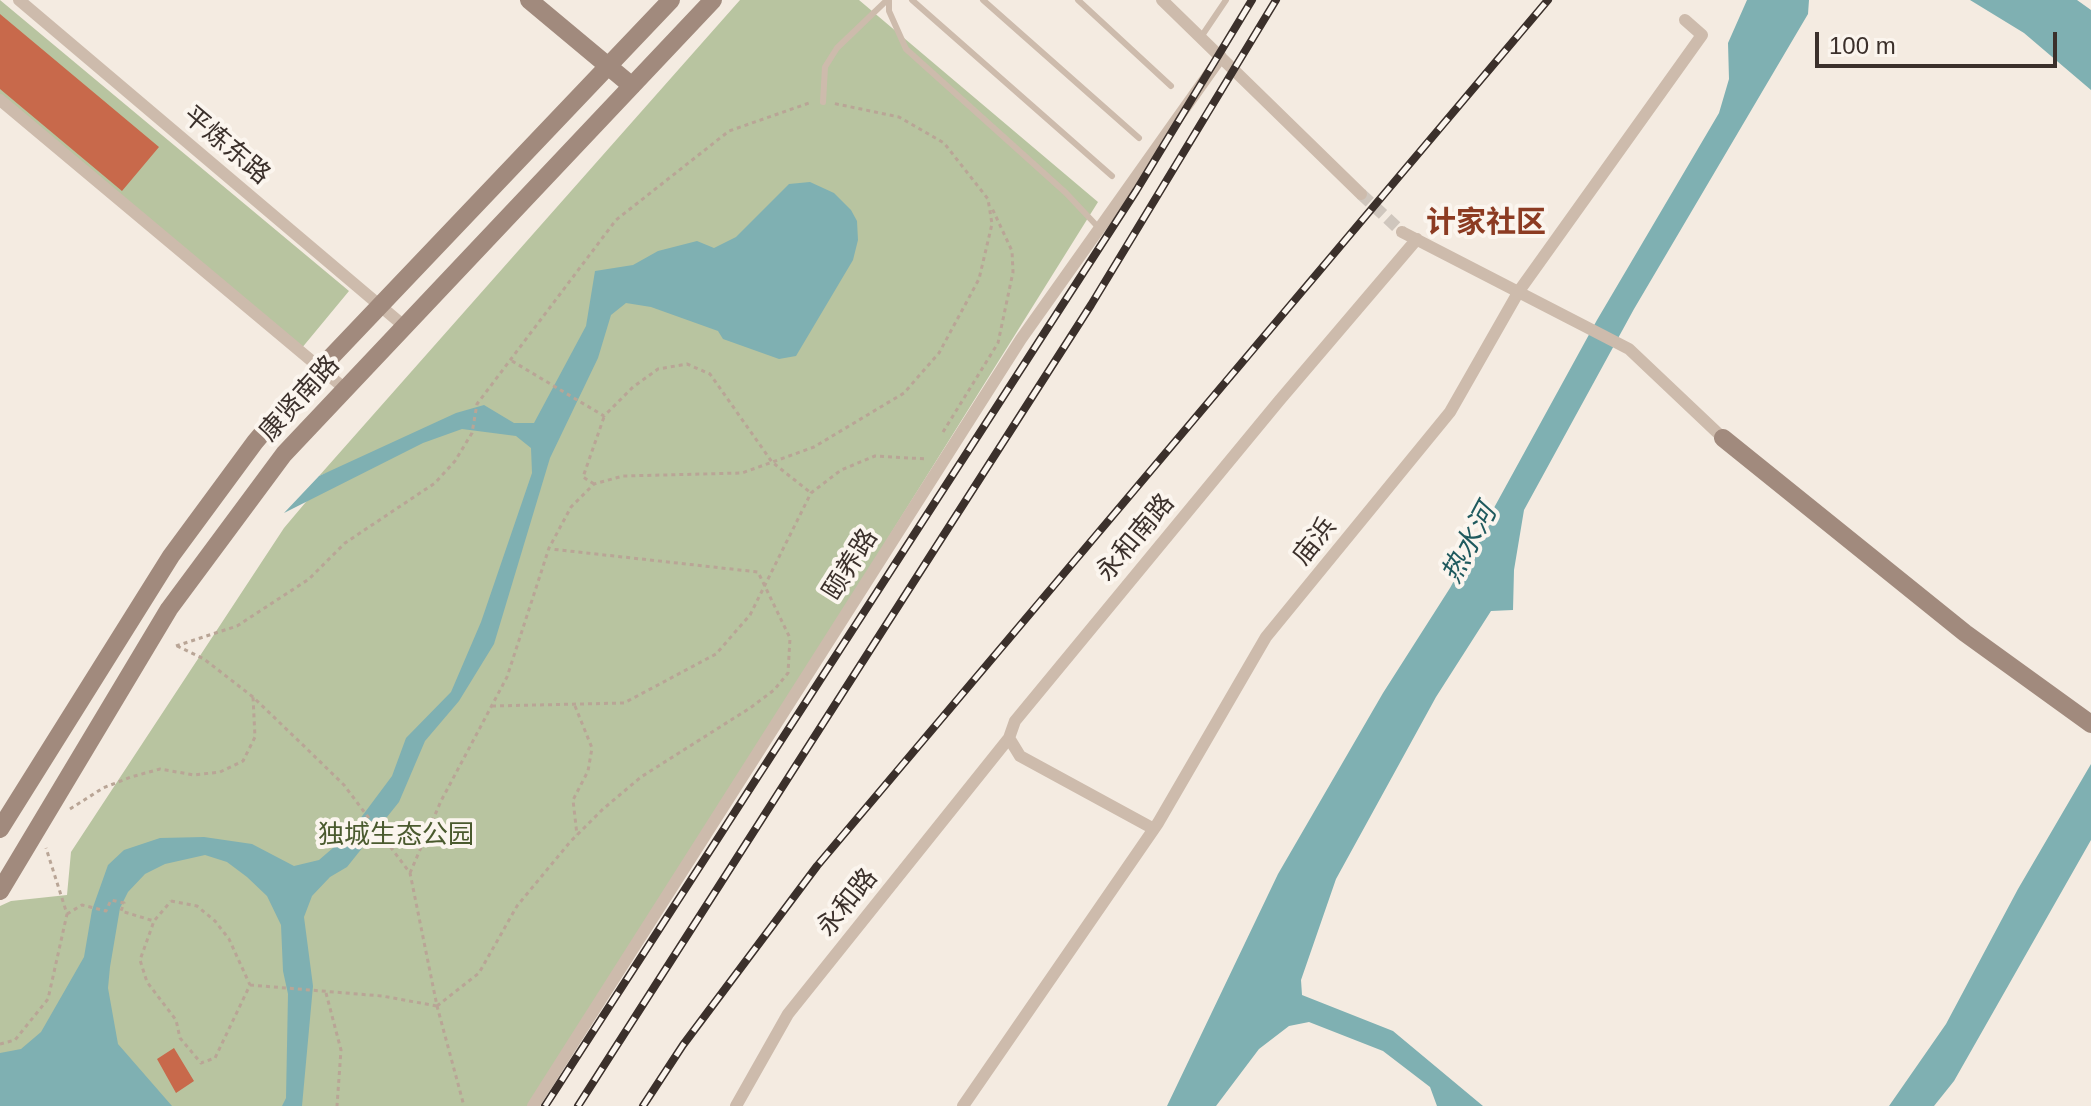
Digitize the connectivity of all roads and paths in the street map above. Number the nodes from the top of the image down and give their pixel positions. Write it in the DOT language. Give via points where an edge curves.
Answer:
graph roads {
  1 [pos="19,0"];
  2 [pos="529,0"];
  3 [pos="671,0"];
  4 [pos="713,0"];
  5 [pos="888,0"];
  6 [pos="912,0"];
  7 [pos="983,0"];
  8 [pos="1078,0"];
  9 [pos="1162,0"];
  10 [pos="1222,1"];
  11 [pos="1685,20"];
  12 [pos="1201,37"];
  13 [pos="1221,57"];
  14 [pos="608,67"];
  15 [pos="632,86"];
  16 [pos="1171,86"];
  17 [pos="0,100"];
  18 [pos="823,102"];
  19 [pos="1139,138"];
  20 [pos="1112,176"];
  21 [pos="1361,194"];
  22 [pos="988,199"];
  23 [pos="1098,227"];
  24 [pos="1402,232"];
  25 [pos="1417,239"];
  26 [pos="1519,291"];
  27 [pos="380,305"];
  28 [pos="404,326"];
  29 [pos="512,361"];
  30 [pos="320,368"];
  31 [pos="344,388"];
  32 [pos="604,416"];
  33 [pos="941,435"];
  34 [pos="1723,438"];
  35 [pos="933,448"];
  36 [pos="772,462"];
  37 [pos="594,484"];
  38 [pos="811,493"];
  39 [pos="549,548"];
  40 [pos="766,587"];
  41 [pos="253,697"];
  42 [pos="574,705"];
  43 [pos="492,706"];
  44 [pos="2091,724"];
  45 [pos="1009,738"];
  46 [pos="62,817"];
  47 [pos="1,824"];
  48 [pos="1154,829"];
  49 [pos="577,835"];
  50 [pos="37,839"];
  51 [pos="410,873"];
  52 [pos="0,891"];
  53 [pos="67,914"];
  54 [pos="154,921"];
  55 [pos="250,985"];
  56 [pos="326,993"];
  57 [pos="437,1006"];
  58 [pos="0,1044"];
  59 [pos="337,1106"];
  60 [pos="464,1106"];
  61 [pos="533,1106"];
  62 [pos="736,1106"];
  63 [pos="963,1106"];
  1 -- 27 [label="street, 平炼东路"];
  2 -- 14 [label="street"];
  3 -- 14 [label="street, 康贤南路"];
  4 -- 15 [label="street, 康贤南路"];
  5 -- 18 [label="lane" via="837,48 825,67"];
  5 -- 23 [label="lane" via="906,49"];
  6 -- 20 [label="lane"];
  7 -- 19 [label="lane"];
  8 -- 16 [label="lane"];
  9 -- 12 [label="street"];
  10 -- 12 [label="lane"];
  11 -- 26 [label="street, 庙浜" via="1702,35"];
  12 -- 13 [label="street"];
  13 -- 21 [label="street"];
  13 -- 23 [label="street, 颐养路"];
  14 -- 15 [label="street"];
  14 -- 27 [label="street, 康贤南路"];
  15 -- 28 [label="street, 康贤南路"];
  17 -- 30 [label="street"];
  18 -- 22 [label="path" via="899,117 944,143"];
  18 -- 29 [label="path" via="807,101 729,131 616,220"];
  22 -- 33 [label="path" via="1012,251 1013,272 998,343"];
  22 -- 36 [label="path" via="992,224 979,279 939,353 904,393 814,447"];
  23 -- 61 [label="street, 颐养路" via="1021,339"];
  24 -- 25 [label="street"];
  25 -- 26 [label="street"];
  25 -- 45 [label="street, 永和南路" via="1073,648 1015,721"];
  26 -- 34 [label="street" via="1629,349"];
  26 -- 48 [label="street, 庙浜" via="1450,412 1266,637"];
  27 -- 28 [label="street, 平炼东路"];
  27 -- 30 [label="street, 康贤南路"];
  28 -- 31 [label="street, 康贤南路"];
  29 -- 32 [label="path"];
  29 -- 41 [label="path" via="477,404 472,433 435,483 345,543 309,579 237,626 176,646 204,659"];
  30 -- 31 [label="street"];
  30 -- 47 [label="street, 康贤南路" via="194,522"];
  31 -- 50 [label="street, 康贤南路" via="284,454 186,584"];
  32 -- 36 [label="path" via="658,369 687,364 710,374"];
  32 -- 37 [label="path" via="583,477"];
  34 -- 44 [label="street" via="1965,633"];
  35 -- 38 [label="path" via="925,462 875,456 841,470"];
  36 -- 37 [label="path" via="742,473 623,476"];
  36 -- 38 [label="path"];
  37 -- 39 [label="path" via="571,507"];
  38 -- 40 [label="path"];
  39 -- 40 [label="path" via="758,572"];
  39 -- 43 [label="path" via="507,677"];
  40 -- 42 [label="path" via="716,654 624,703"];
  40 -- 49 [label="path" via="790,638 788,673 750,708 641,777"];
  41 -- 46 [label="path" via="255,737 243,761 220,772 194,775 160,769 131,777 103,788"];
  41 -- 51 [label="path" via="344,785"];
  42 -- 43 [label="path"];
  42 -- 49 [label="path" via="592,748 588,771 573,800"];
  43 -- 51 [label="path"];
  45 -- 48 [label="street" via="1020,756"];
  45 -- 62 [label="street, 永和路" via="788,1014"];
  47 -- 50 [label="street"];
  48 -- 63 [label="street, 庙浜"];
  49 -- 57 [label="path" via="517,906 479,973"];
  50 -- 52 [label="street, 康贤南路"];
  50 -- 53 [label="path"];
  51 -- 57 [label="path"];
  53 -- 54 [label="path" via="82,905 106,911 111,900 124,903 121,911"];
  53 -- 58 [label="path" via="48,999 15,1040"];
  54 -- 55 [label="path" via="171,901 197,906 229,939"];
  54 -- 55 [label="path" via="140,960 147,982 201,1063 215,1058"];
  55 -- 56 [label="path"];
  56 -- 57 [label="path"];
  56 -- 59 [label="path" via="341,1050"];
  57 -- 60 [label="path"];
}
